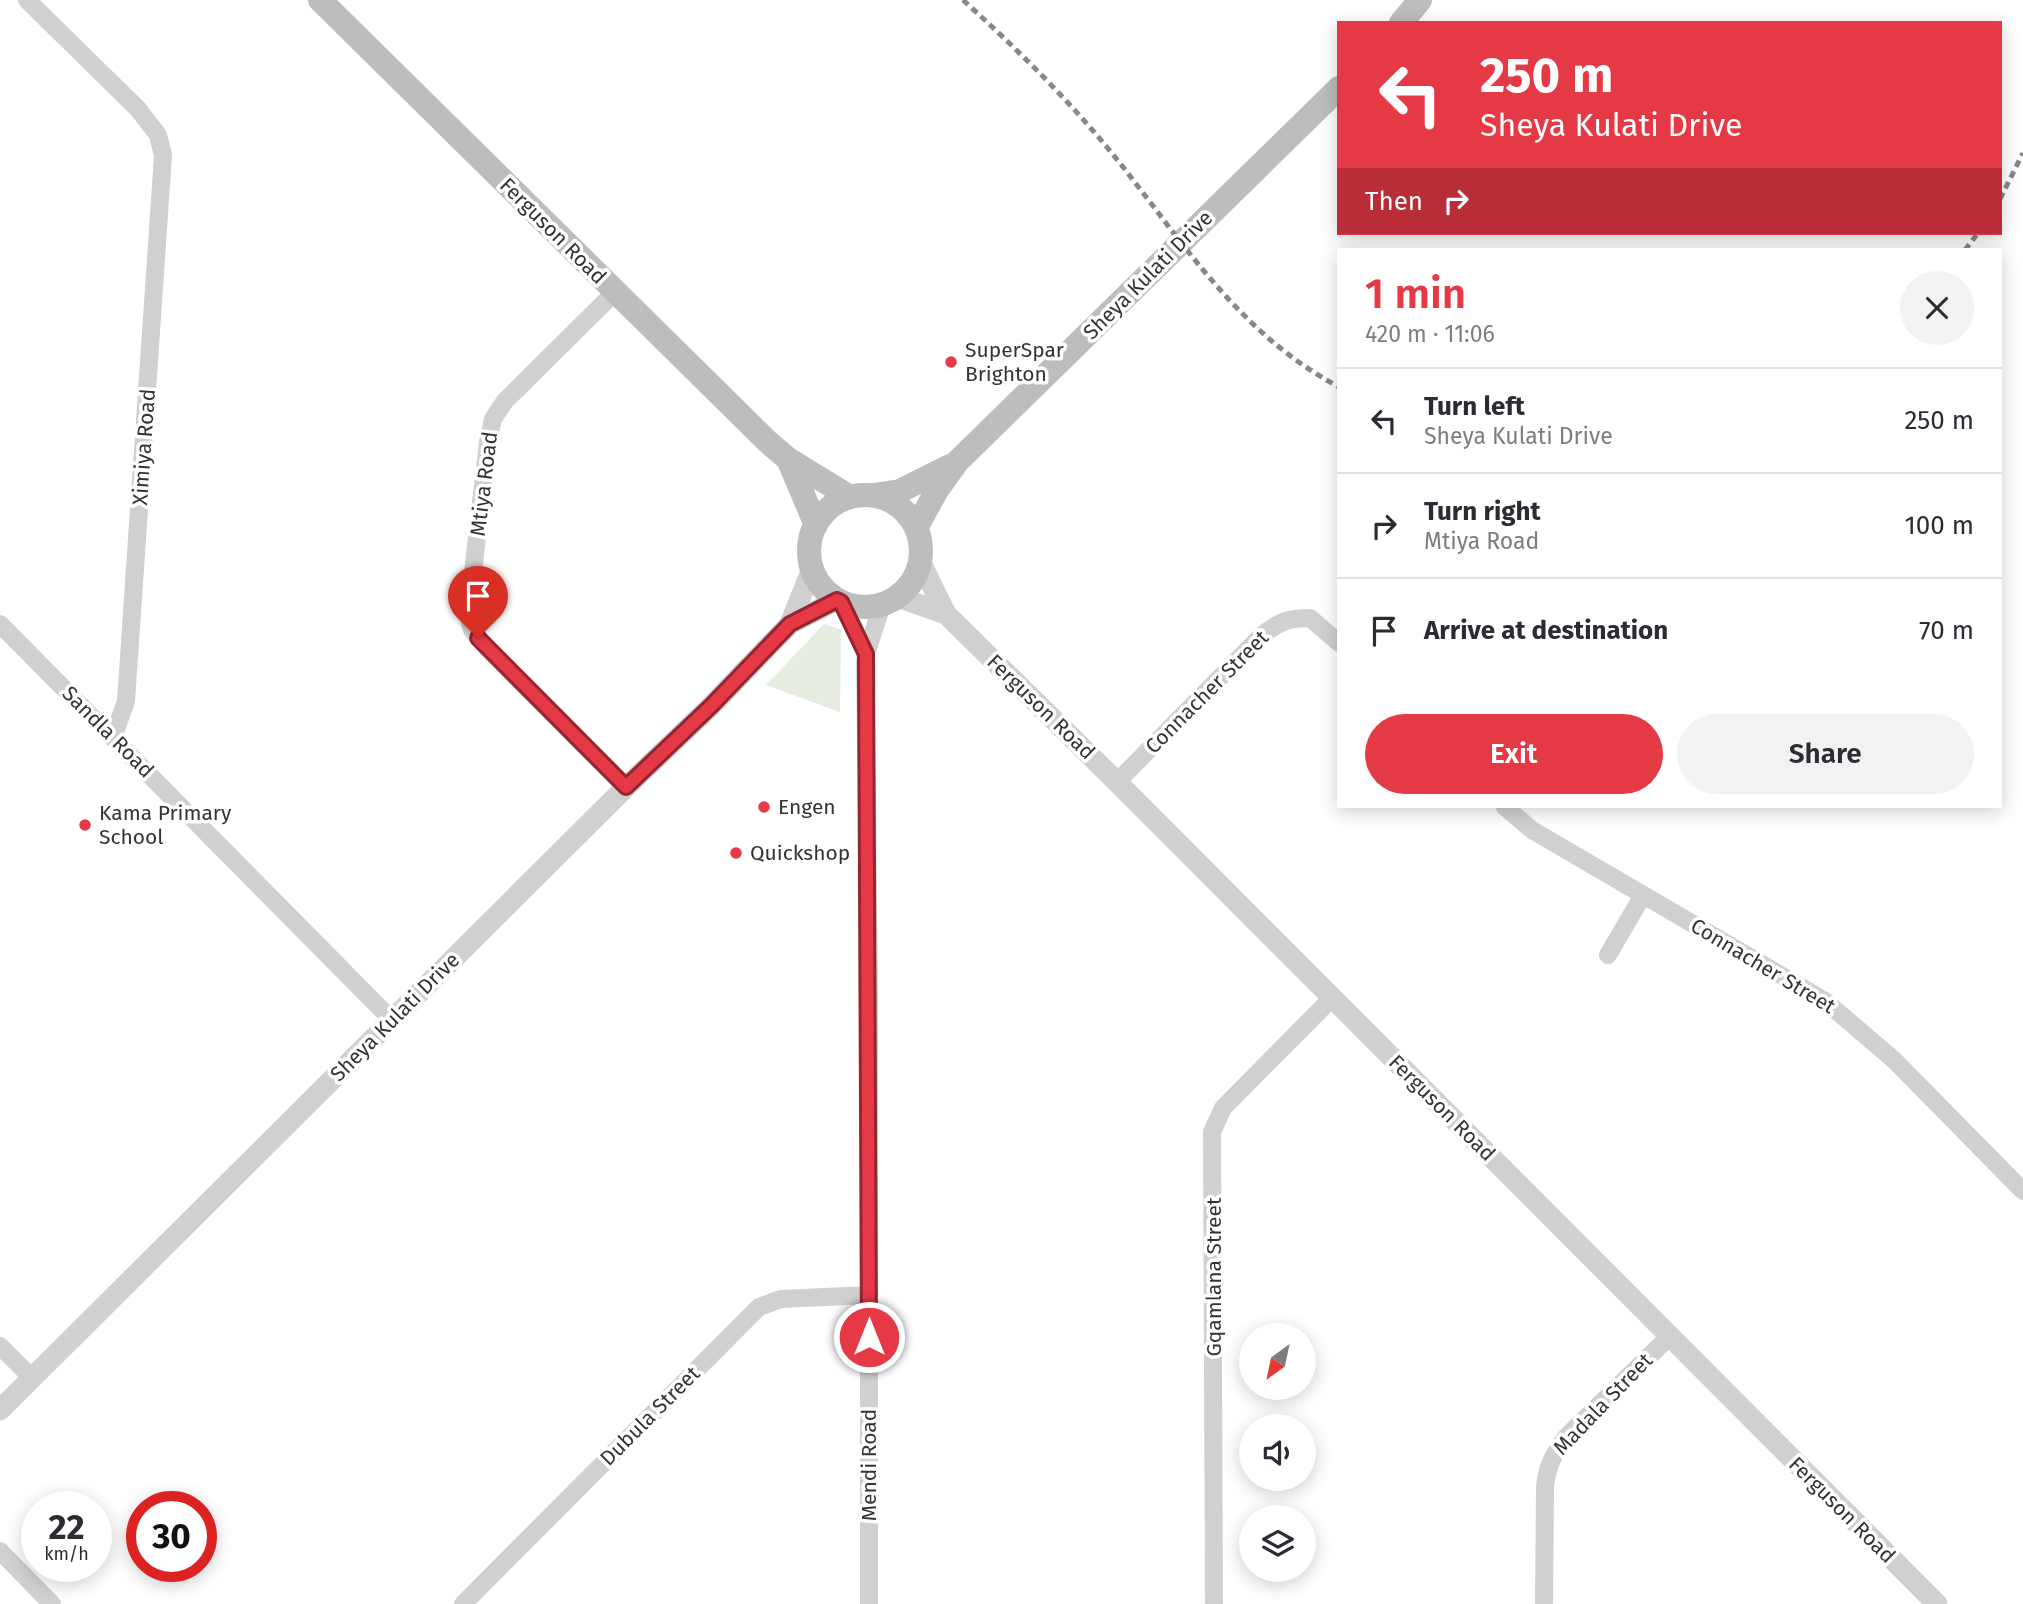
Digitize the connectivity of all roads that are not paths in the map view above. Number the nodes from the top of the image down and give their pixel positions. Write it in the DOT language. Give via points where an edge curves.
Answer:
graph roads {
  1 [pos="27,0"];
  2 [pos="320,0"];
  3 [pos="1420,0"];
  4 [pos="1403,21"];
  5 [pos="1337,90"];
  6 [pos="615,292"];
  7 [pos="788,459"];
  8 [pos="957,462"];
  9 [pos="860,496"];
  10 [pos="816,524"];
  11 [pos="916,527"];
  12 [pos="921,563"];
  13 [pos="812,569"];
  14 [pos="839,601"];
  15 [pos="890,601"];
  16 [pos="946,614"];
  17 [pos="0,624"];
  18 [pos="790,624"];
  19 [pos="1337,641"];
  20 [pos="866,654"];
  21 [pos="113,738"];
  22 [pos="1117,782"];
  23 [pos="626,787"];
  24 [pos="1506,808"];
  25 [pos="1643,895"];
  26 [pos="1608,955"];
  27 [pos="1332,998"];
  28 [pos="392,1020"];
  29 [pos="2023,1191"];
  30 [pos="869,1295"];
  31 [pos="1670,1336"];
  32 [pos="0,1346"];
  33 [pos="32,1378"];
  34 [pos="0,1410"];
  35 [pos="0,1551"];
  36 [pos="52,1604"];
  37 [pos="463,1604"];
  38 [pos="869,1604"];
  39 [pos="1214,1604"];
  40 [pos="1544,1604"];
  41 [pos="1937,1604"];
  1 -- 21 [label="street, Ximiya Road" via="138,109 158,135 163,155 126,701"];
  2 -- 6 [label="main road, Ferguson Road"];
  3 -- 4 [label="main road"];
  5 -- 8 [label="main road, Sheya Kulati Drive"];
  6 -- 7 [label="main road, Ferguson Road"];
  6 -- 23 [label="street, Mtiya Road" via="505,401 493,419 468,615 472,630 487,648"];
  7 -- 9 [label="main road, Ferguson Road"];
  7 -- 10 [label="main road, Ferguson Road"];
  8 -- 9 [label="main road, Sheya Kulati Drive" via="900,491"];
  8 -- 11 [label="main road, Sheya Kulati Drive"];
  9 -- 10 [label="main road" via="829,509"];
  9 -- 11 [label="main road" via="890,501"];
  10 -- 13 [label="main road" via="810,544"];
  11 -- 12 [label="main road"];
  12 -- 15 [label="main road" via="913,582"];
  12 -- 16 [label="street, Ferguson Road"];
  13 -- 14 [label="main road" via="819,583"];
  13 -- 18 [label="street, Sheya Kulati Drive"];
  14 -- 15 [label="main road" via="855,607"];
  14 -- 18 [label="street, Sheya Kulati Drive"];
  14 -- 20 [label="street, Mendi Road"];
  15 -- 16 [label="street, Ferguson Road"];
  15 -- 20 [label="street, Mendi Road"];
  16 -- 22 [label="street, Ferguson Road"];
  17 -- 21 [label="street, Sandla Road"];
  18 -- 23 [label="street, Sheya Kulati Drive"];
  19 -- 22 [label="street, Connacher Street" via="1310,618 1279,622"];
  20 -- 30 [label="street, Mendi Road"];
  21 -- 28 [label="street, Sandla Road"];
  22 -- 27 [label="street, Ferguson Road"];
  23 -- 28 [label="street, Sheya Kulati Drive"];
  24 -- 25 [label="street, Connacher Street" via="1532,830"];
  25 -- 26 [label="street"];
  25 -- 29 [label="street, Connacher Street" via="1836,1010 1894,1060"];
  27 -- 31 [label="street, Ferguson Road"];
  27 -- 39 [label="street, Gqamlana Street" via="1223,1108 1212,1132"];
  28 -- 33 [label="street, Sheya Kulati Drive"];
  30 -- 37 [label="street, Dubula Street" via="781,1298 760,1307"];
  30 -- 38 [label="street, Mendi Road"];
  31 -- 40 [label="street, Madala Street" via="1553,1453 1546,1470"];
  31 -- 41 [label="street, Ferguson Road"];
  32 -- 33 [label="street"];
  33 -- 34 [label="street, Sheya Kulati Drive"];
  35 -- 36 [label="street"];
}
